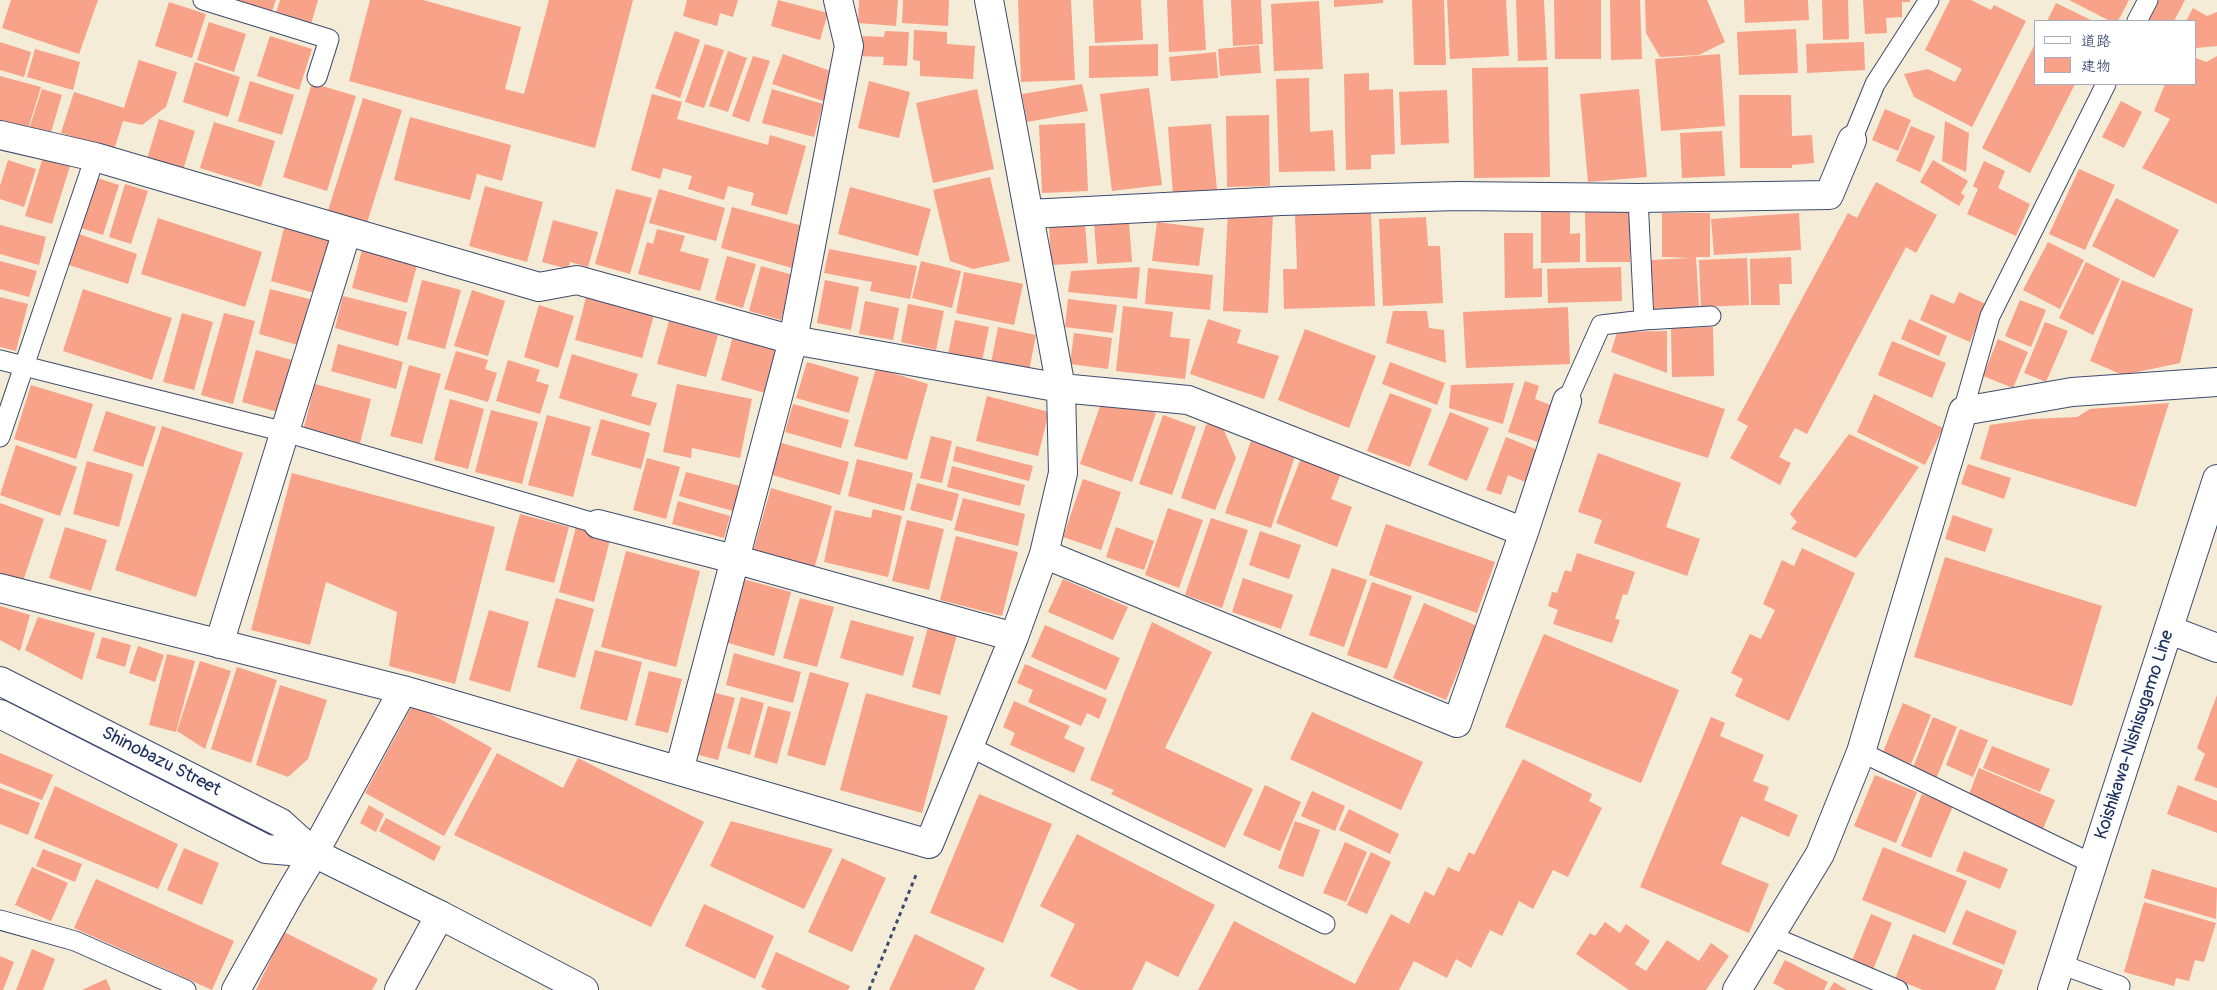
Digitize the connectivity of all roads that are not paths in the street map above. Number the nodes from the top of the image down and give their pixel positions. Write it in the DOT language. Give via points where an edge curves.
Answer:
graph roads {
  1 [pos="203,0"];
  2 [pos="838,0"];
  3 [pos="989,0"];
  4 [pos="1929,0"];
  5 [pos="2148,0"];
  6 [pos="2138,20"];
  7 [pos="317,77"];
  8 [pos="2106,85"];
  9 [pos="0,135"];
  10 [pos="1852,140"];
  11 [pos="95,157"];
  12 [pos="1638,198"];
  13 [pos="1029,214"];
  14 [pos="347,231"];
  15 [pos="1711,316"];
  16 [pos="1644,320"];
  17 [pos="793,340"];
  18 [pos="0,360"];
  19 [pos="24,367"];
  20 [pos="2217,382"];
  21 [pos="1061,388"];
  22 [pos="1567,401"];
  23 [pos="1963,411"];
  24 [pos="285,432"];
  25 [pos="0,437"];
  26 [pos="2217,480"];
  27 [pos="598,524"];
  28 [pos="1524,532"];
  29 [pos="1044,554"];
  30 [pos="734,559"];
  31 [pos="0,588"];
  32 [pos="2170,630"];
  33 [pos="1014,637"];
  34 [pos="219,644"];
  35 [pos="2217,648"];
  36 [pos="0,681"];
  37 [pos="402,690"];
  38 [pos="0,714"];
  39 [pos="970,747"];
  40 [pos="1860,752"];
  41 [pos="678,771"];
  42 [pos="314,853"];
  43 [pos="2093,864"];
  44 [pos="440,915"];
  45 [pos="0,920"];
  46 [pos="1325,924"];
  47 [pos="1771,936"];
  48 [pos="2060,964"];
  49 [pos="2120,986"];
  50 [pos="186,990"];
  51 [pos="236,990"];
  52 [pos="399,990"];
  53 [pos="584,990"];
  54 [pos="1737,990"];
  55 [pos="1898,990"];
  56 [pos="2052,990"];
  1 -- 7 [label="lane" via="329,39"];
  2 -- 17 [label="street" via="849,46"];
  3 -- 13 [label="street"];
  4 -- 10 [label="lane" via="1875,84"];
  5 -- 6 [label="lane"];
  8 -- 23 [label="lane" via="1990,316"];
  9 -- 11 [label="street"];
  10 -- 12 [label="street" via="1829,195"];
  11 -- 14 [label="street"];
  11 -- 19 [label="lane"];
  12 -- 13 [label="street" via="1439,196"];
  12 -- 16 [label="lane"];
  13 -- 21 [label="street"];
  14 -- 17 [label="street" via="539,287 577,280"];
  14 -- 24 [label="street"];
  15 -- 16 [label="lane"];
  16 -- 22 [label="lane" via="1601,325"];
  17 -- 21 [label="street"];
  17 -- 30 [label="street"];
  18 -- 19 [label="lane"];
  19 -- 24 [label="lane"];
  19 -- 25 [label="lane"];
  20 -- 23 [label="street" via="2072,392"];
  21 -- 28 [label="street" via="1188,400"];
  21 -- 29 [label="street" via="1063,473"];
  22 -- 28 [label="street"];
  23 -- 40 [label="street"];
  24 -- 27 [label="lane"];
  24 -- 34 [label="street"];
  26 -- 32 [label="street, Koishikawa-Nishisugamo Line"];
  27 -- 30 [label="street"];
  28 -- 29 [label="street" via="1456,723"];
  29 -- 33 [label="street"];
  30 -- 33 [label="street"];
  30 -- 41 [label="street"];
  31 -- 34 [label="street"];
  32 -- 35 [label="street"];
  32 -- 43 [label="street, Koishikawa-Nishisugamo Line"];
  33 -- 39 [label="street"];
  34 -- 37 [label="street"];
  36 -- 42 [label="street, Shinobazu Street" via="281,823"];
  37 -- 41 [label="street"];
  37 -- 42 [label="street"];
  38 -- 42 [label="street, Shinobazu Street" via="266,849"];
  39 -- 41 [label="street" via="929,844"];
  39 -- 46 [label="lane"];
  40 -- 43 [label="lane"];
  40 -- 47 [label="street" via="1820,854"];
  42 -- 44 [label="street, Shinobazu Street"];
  42 -- 51 [label="street"];
  43 -- 48 [label="street, Koishikawa-Nishisugamo Line"];
  44 -- 52 [label="street"];
  44 -- 53 [label="street, Shinobazu Street"];
  45 -- 50 [label="lane" via="75,941"];
  47 -- 54 [label="street"];
  47 -- 55 [label="lane"];
  48 -- 49 [label="lane"];
  48 -- 56 [label="street, Koishikawa-Nishisugamo Line"];
}
